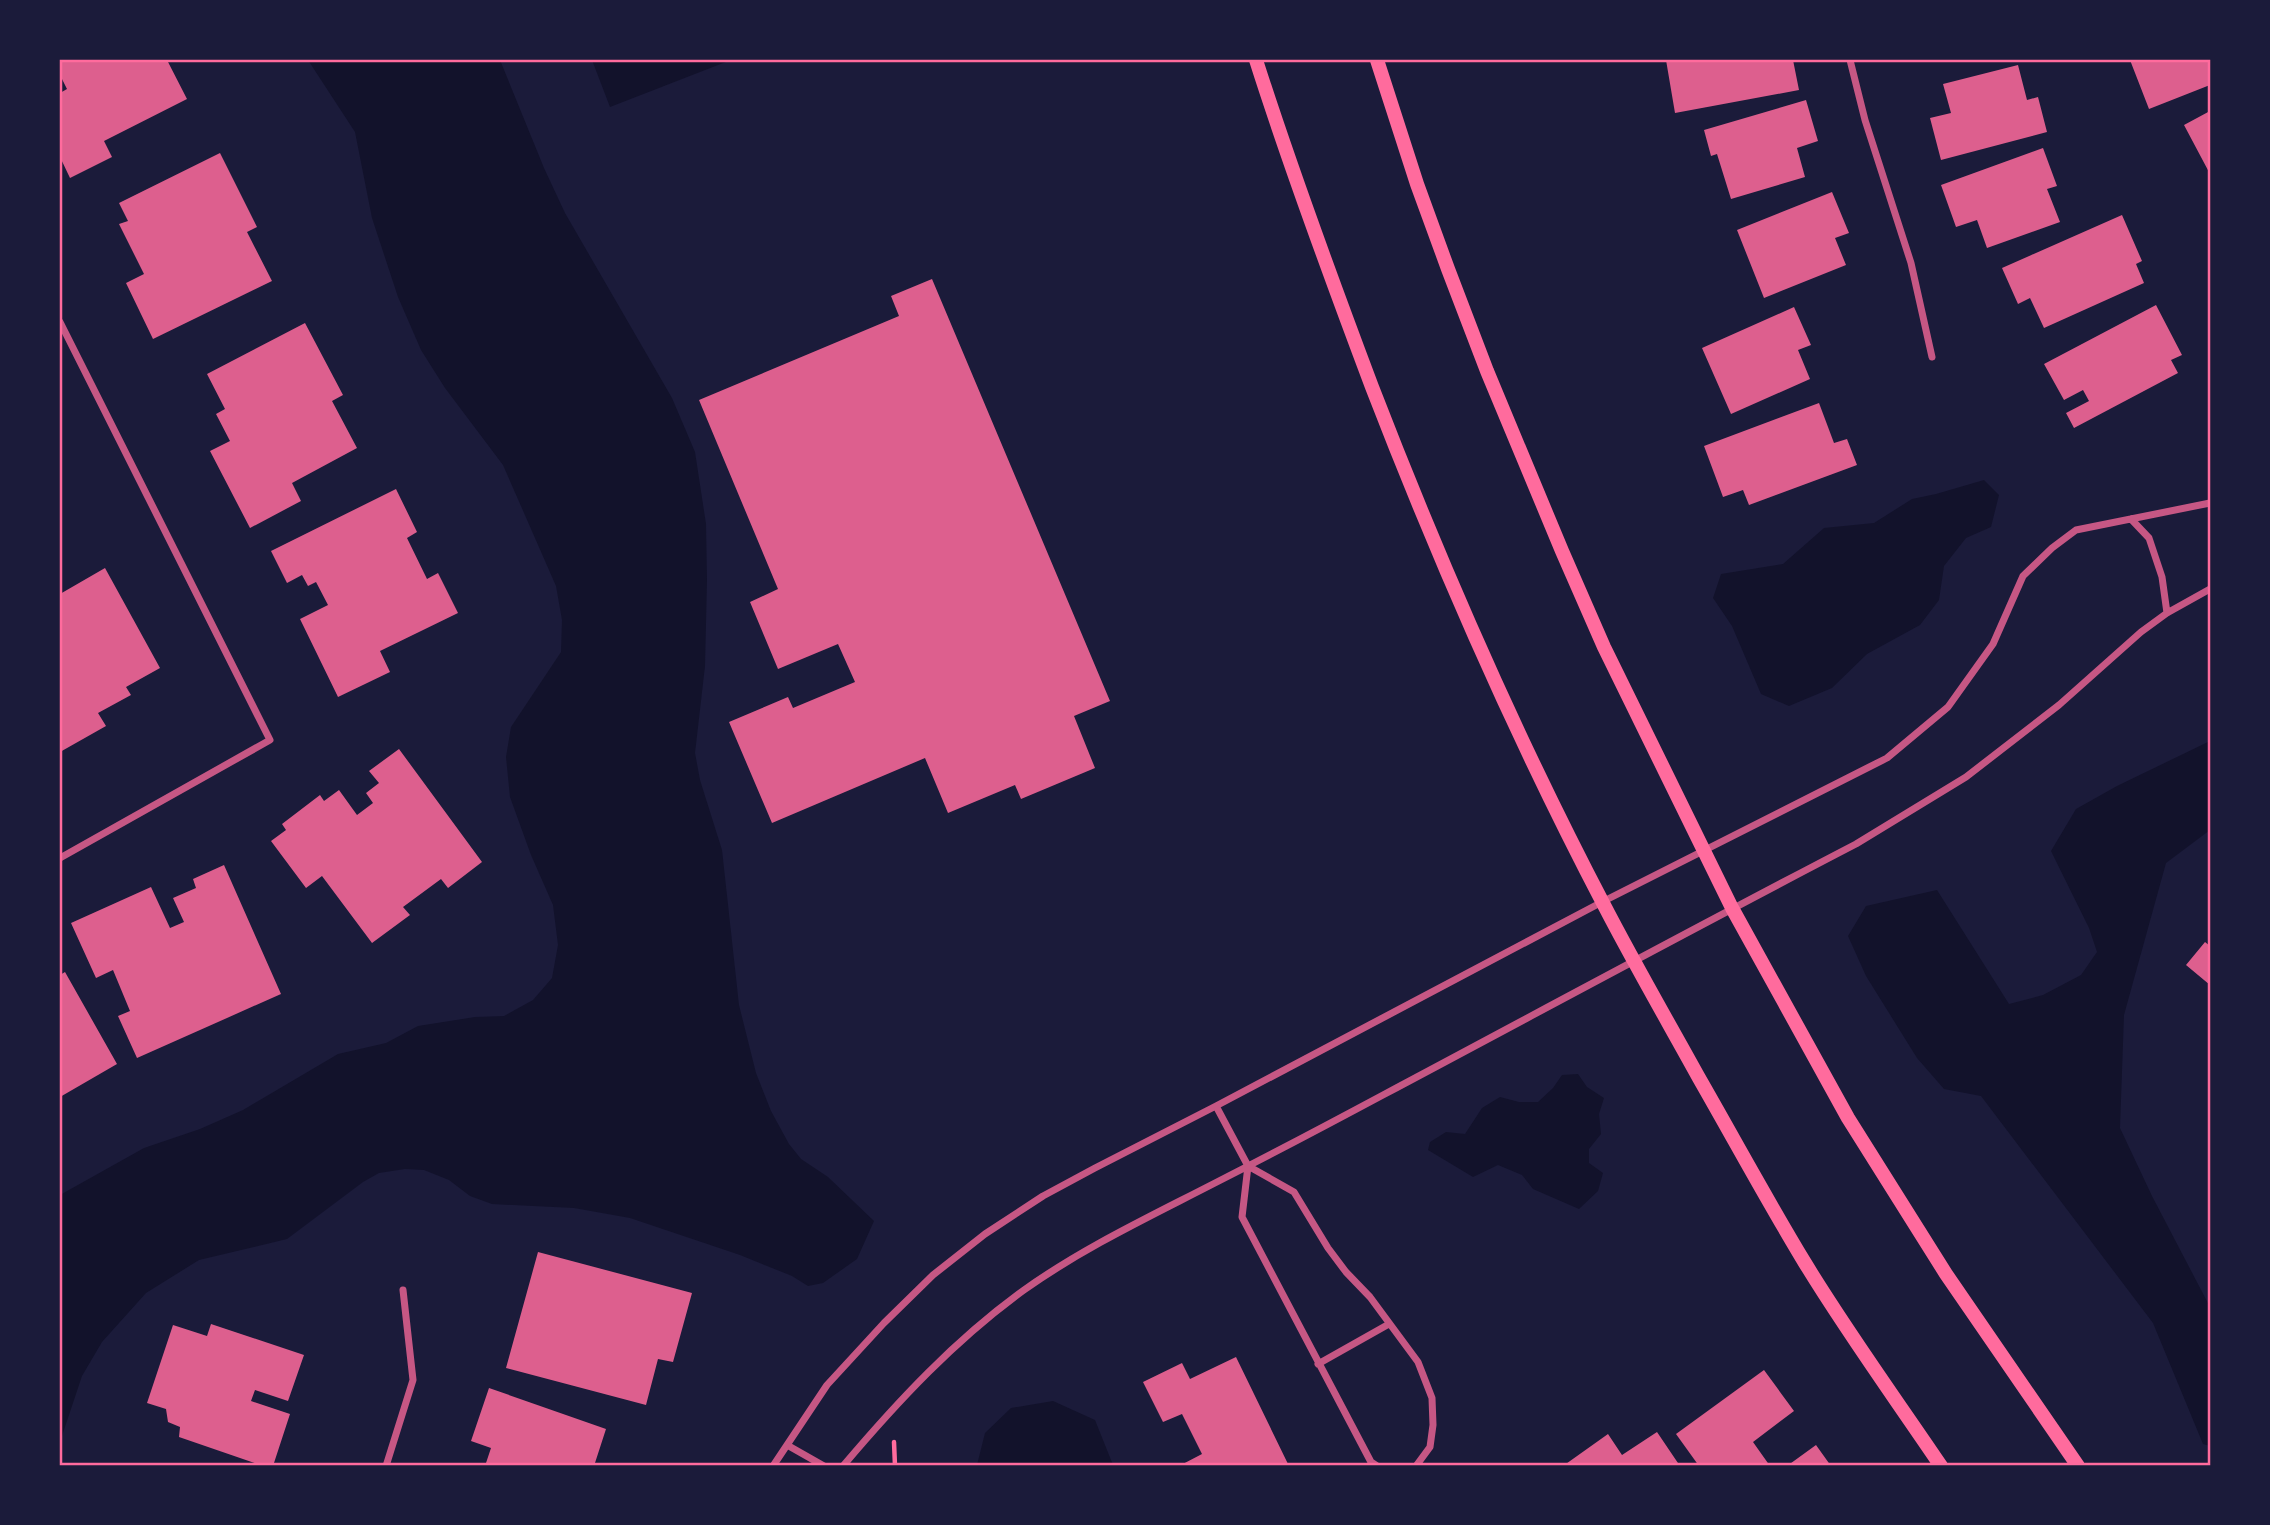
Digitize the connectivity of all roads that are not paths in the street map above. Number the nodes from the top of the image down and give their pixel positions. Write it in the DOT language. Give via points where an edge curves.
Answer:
graph roads {
  1 [pos="1256,60"];
  2 [pos="1377,60"];
  3 [pos="1850,60"];
  4 [pos="60,323"];
  5 [pos="1932,357"];
  6 [pos="2210,503"];
  7 [pos="2132,519"];
  8 [pos="2210,589"];
  9 [pos="2166,613"];
  10 [pos="1705,851"];
  11 [pos="60,858"];
  12 [pos="1602,902"];
  13 [pos="1732,908"];
  14 [pos="1634,962"];
  15 [pos="1216,1106"];
  16 [pos="1248,1166"];
  17 [pos="403,1290"];
  18 [pos="1389,1324"];
  19 [pos="1318,1364"];
  20 [pos="787,1444"];
  21 [pos="386,1465"];
  22 [pos="773,1465"];
  23 [pos="824,1465"];
  24 [pos="843,1465"];
  25 [pos="1377,1465"];
  26 [pos="1416,1465"];
  27 [pos="1941,1465"];
  28 [pos="2078,1465"];
  1 -- 12 [label="main road" via="1319,247 1424,517 1499,692"];
  2 -- 10 [label="main road" via="1421,196 1531,479 1604,647"];
  3 -- 5 [label="street" via="1864,120 1911,263"];
  4 -- 11 [label="street" via="270,740"];
  6 -- 7 [label="street"];
  7 -- 9 [label="street" via="2149,538 2162,577"];
  7 -- 10 [label="street" via="2076,530 2052,548 2024,576 1993,644 1948,706 1887,758"];
  8 -- 9 [label="street"];
  9 -- 13 [label="street" via="1966,777 1856,844"];
  10 -- 12 [label="street"];
  10 -- 13 [label="main road"];
  12 -- 14 [label="main road"];
  12 -- 15 [label="street"];
  13 -- 14 [label="street"];
  13 -- 28 [label="main road" via="1848,1118 1946,1274"];
  14 -- 16 [label="street"];
  14 -- 27 [label="main road" via="1804,1261"];
  15 -- 16 [label="street"];
  15 -- 20 [label="street" via="1043,1196 985,1234 933,1275 884,1324 827,1385"];
  16 -- 18 [label="street" via="1294,1192 1328,1248"];
  16 -- 19 [label="street" via="1242,1217"];
  16 -- 24 [label="street" via="1096,1245 1025,1290 930,1370"];
  17 -- 21 [label="street" via="413,1380"];
  18 -- 19 [label="street"];
  18 -- 26 [label="street" via="1418,1362 1432,1398 1430,1447"];
  19 -- 25 [label="street" via="1371,1462"];
  20 -- 22 [label="street"];
  20 -- 23 [label="street"];
}
